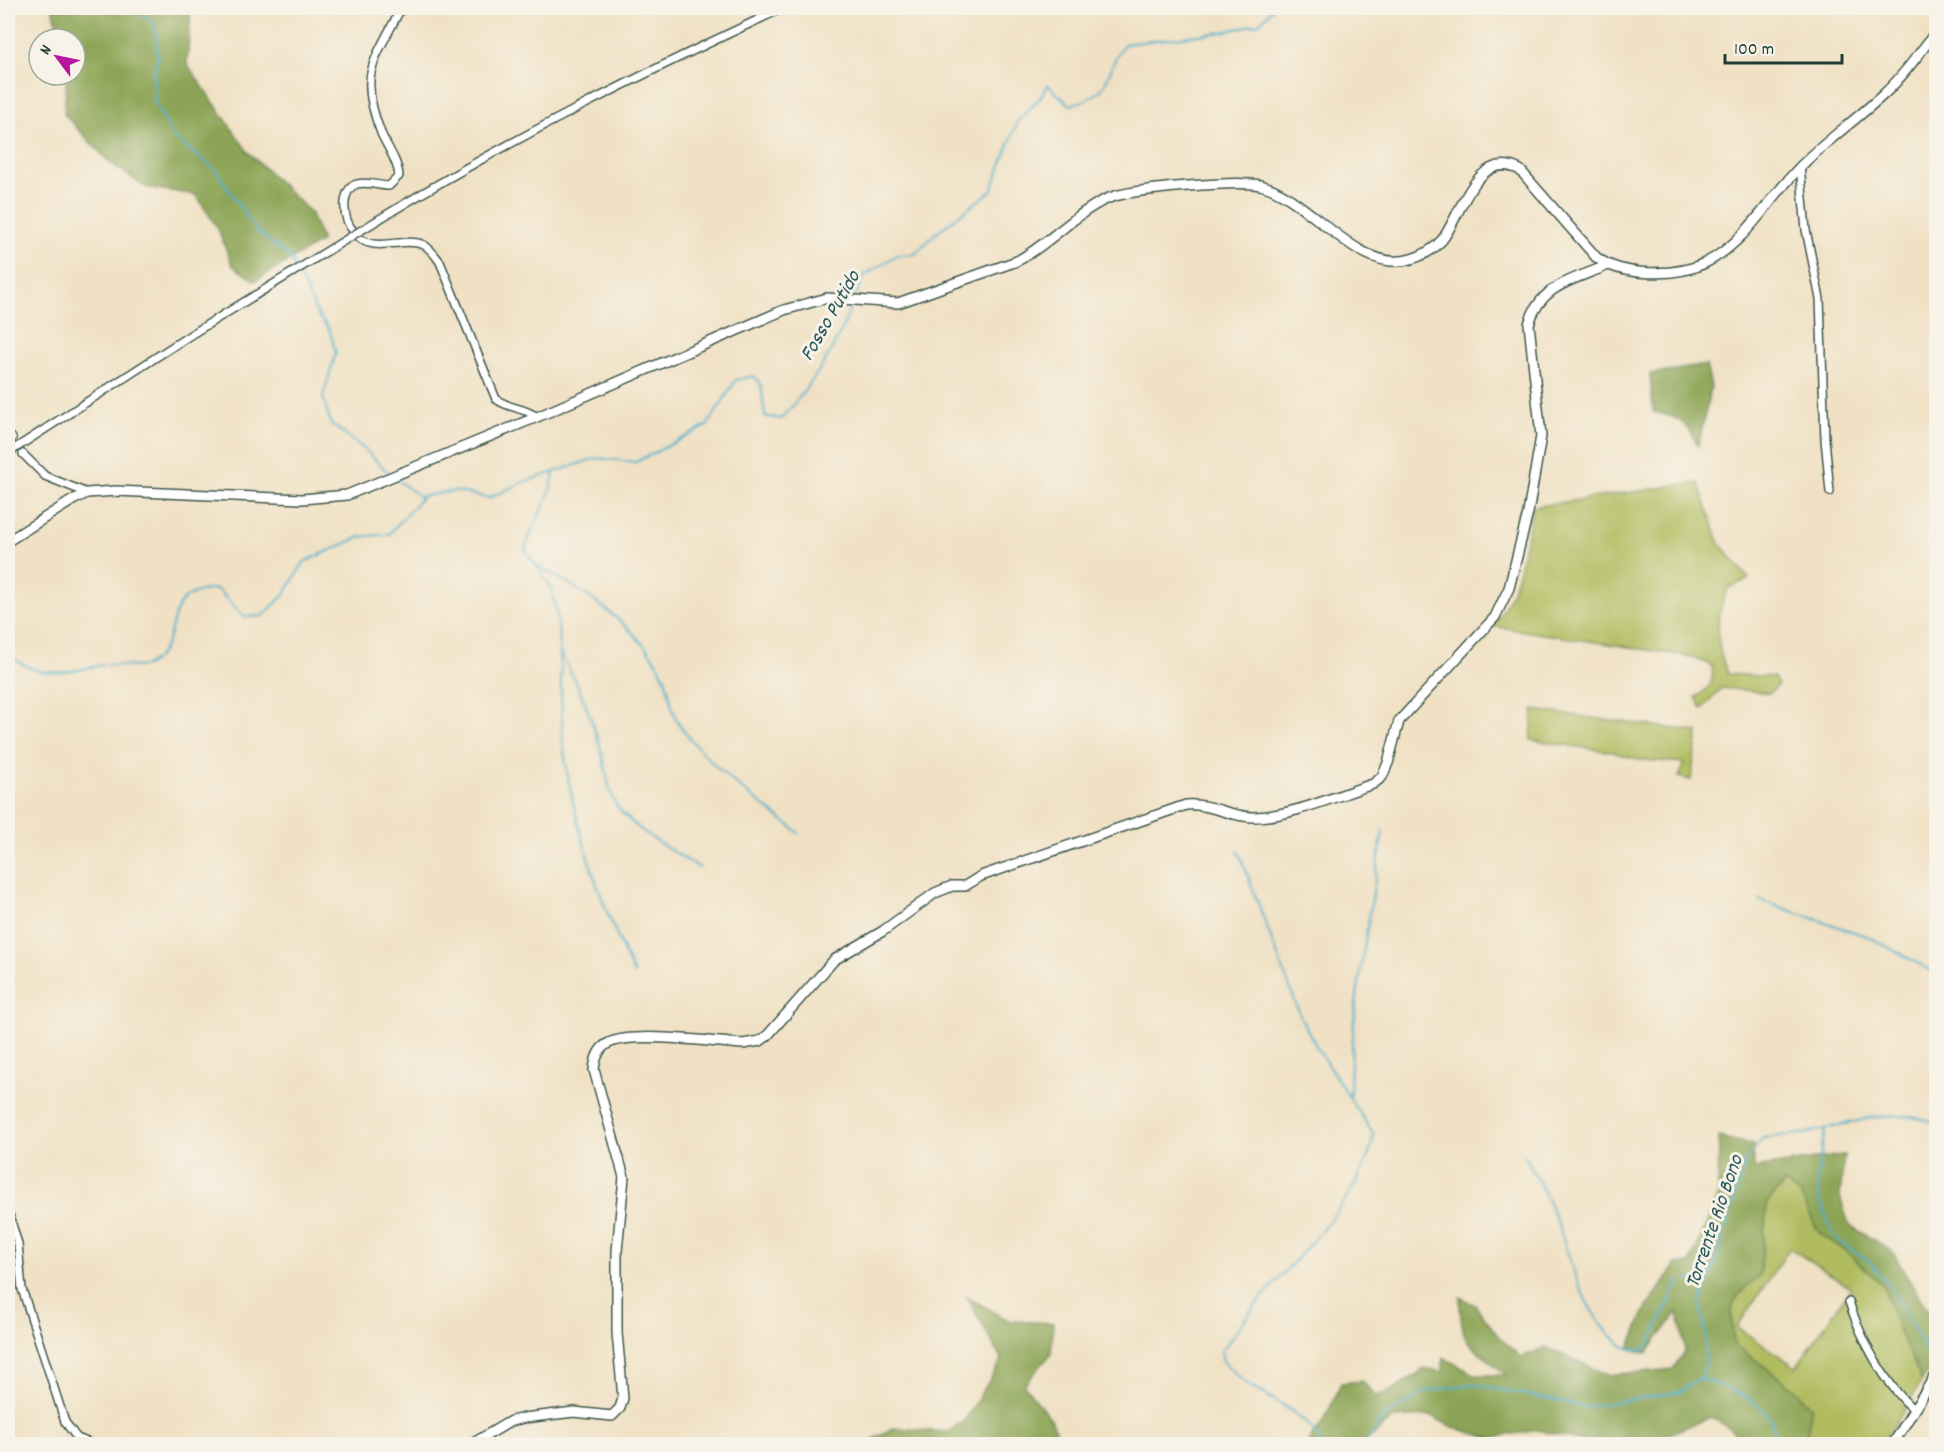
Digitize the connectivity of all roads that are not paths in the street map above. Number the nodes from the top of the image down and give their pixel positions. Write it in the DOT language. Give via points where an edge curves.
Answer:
graph roads {
  1 [pos="401,8"];
  2 [pos="783,8"];
  3 [pos="1936,32"];
  4 [pos="1800,166"];
  5 [pos="1606,266"];
  6 [pos="537,417"];
  7 [pos="8,453"];
  8 [pos="22,454"];
  9 [pos="1830,492"];
  10 [pos="87,493"];
  11 [pos="8,541"];
  12 [pos="8,1211"];
  13 [pos="1849,1302"];
  14 [pos="1936,1375"];
  15 [pos="1914,1410"];
  16 [pos="92,1444"];
  17 [pos="472,1444"];
  18 [pos="1893,1444"];
  1 -- 6 [label="street" via="376,52 369,81 374,114 399,176 389,186 353,186 345,198 346,217 357,237 367,242 388,246 423,244 432,251 496,399"];
  2 -- 7 [label="street, bridge" via="645,73 460,170 192,334"];
  3 -- 4 [label="street" via="1885,94"];
  4 -- 5 [label="street" via="1738,237 1703,264 1674,271"];
  4 -- 9 [label="street" via="1806,230 1820,299"];
  5 -- 6 [label="street" via="1520,170 1505,166 1478,178 1441,242 1409,260 1384,259 1357,249 1292,201 1260,185 1241,183 1130,193 1096,204 1035,252 1017,261 917,297 884,304 826,298 784,310"];
  5 -- 17 [label="street" via="1543,295 1536,303 1529,324 1541,436 1509,588 1495,617 1399,721 1382,777 1373,784 1296,809 1257,817 1241,817 1206,804 1186,805 981,876 965,886 945,888 834,960 760,1041 743,1044 632,1038 603,1047 594,1070 617,1147 624,1192 617,1251 620,1408 612,1416 574,1412 517,1420"];
  6 -- 10 [label="street" via="375,485 326,499"];
  8 -- 10 [label="street" via="45,476"];
  10 -- 11 [label="street"];
  12 -- 16 [label="street" via="18,1244 22,1289 65,1422 77,1438"];
  13 -- 15 [label="street" via="1882,1371 1897,1395"];
  14 -- 15 [label="street"];
  15 -- 18 [label="street"];
}
